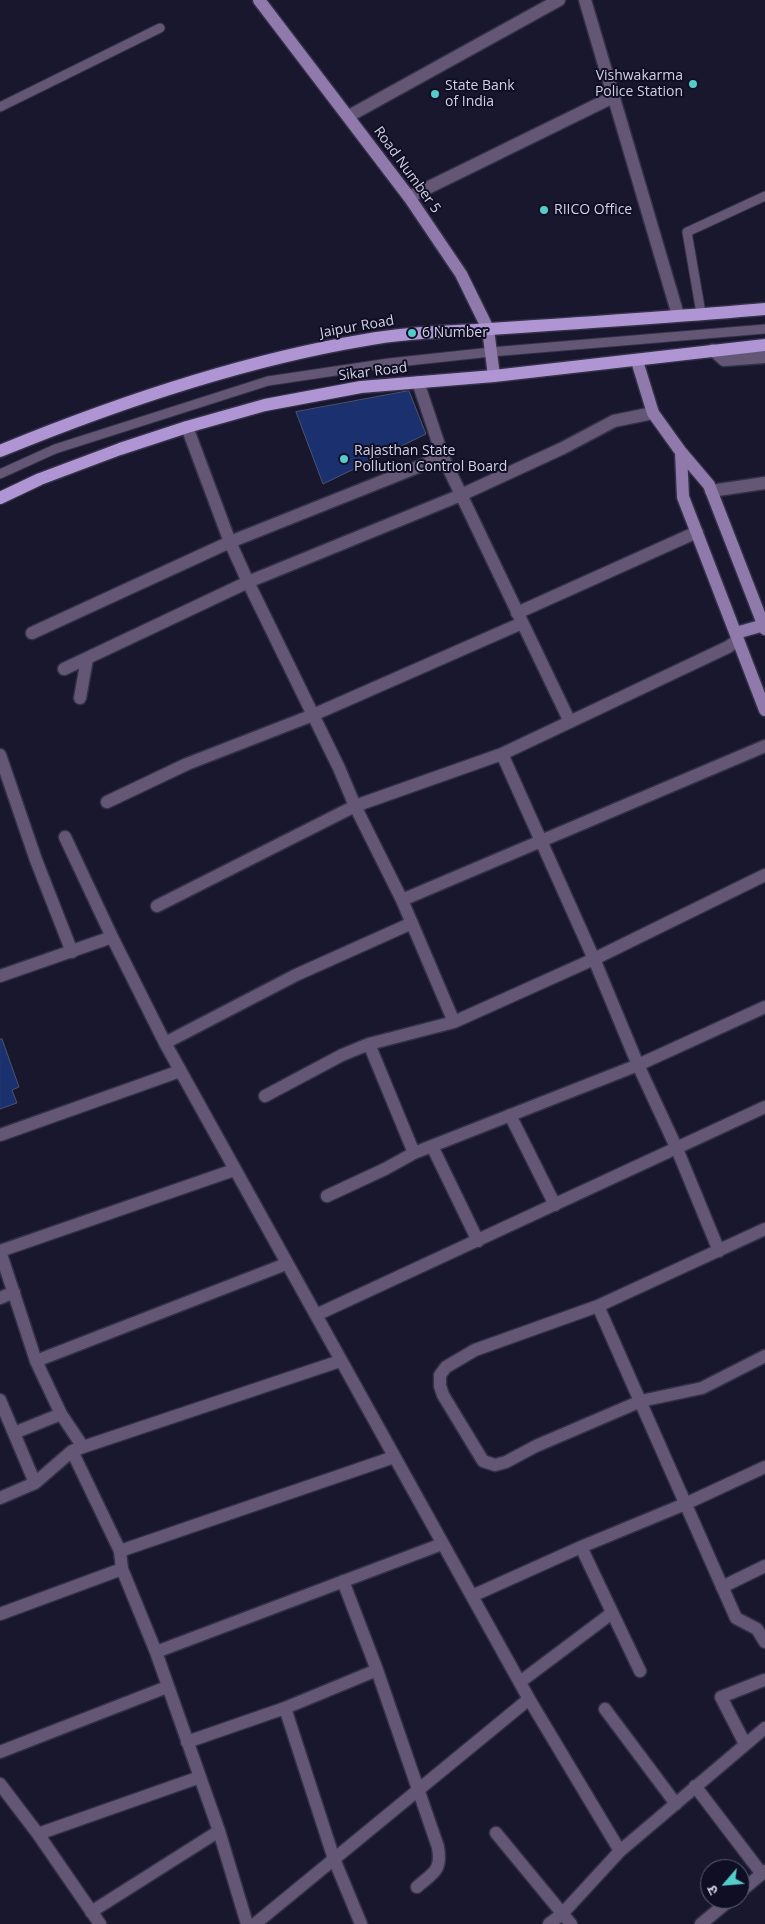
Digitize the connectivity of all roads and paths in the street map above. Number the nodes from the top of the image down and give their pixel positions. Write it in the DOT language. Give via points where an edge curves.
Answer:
graph roads {
  1 [pos="259,0"];
  2 [pos="559,0"];
  3 [pos="585,0"];
  4 [pos="160,28"];
  5 [pos="615,96"];
  6 [pos="0,107"];
  7 [pos="349,116"];
  8 [pos="765,196"];
  9 [pos="409,197"];
  10 [pos="765,310"];
  11 [pos="701,313"];
  12 [pos="678,315"];
  13 [pos="488,329"];
  14 [pos="765,329"];
  15 [pos="765,345"];
  16 [pos="713,350"];
  17 [pos="491,352"];
  18 [pos="765,357"];
  19 [pos="637,361"];
  20 [pos="494,376"];
  21 [pos="418,382"];
  22 [pos="653,413"];
  23 [pos="187,427"];
  24 [pos="0,451"];
  25 [pos="681,452"];
  26 [pos="443,457"];
  27 [pos="0,474"];
  28 [pos="765,483"];
  29 [pos="711,491"];
  30 [pos="461,495"];
  31 [pos="0,498"];
  32 [pos="696,532"];
  33 [pos="230,542"];
  34 [pos="248,582"];
  35 [pos="760,601"];
  36 [pos="520,618"];
  37 [pos="764,627"];
  38 [pos="32,633"];
  39 [pos="737,636"];
  40 [pos="86,659"];
  41 [pos="64,670"];
  42 [pos="80,698"];
  43 [pos="765,710"];
  44 [pos="313,715"];
  45 [pos="570,722"];
  46 [pos="765,746"];
  47 [pos="502,754"];
  48 [pos="0,755"];
  49 [pos="107,802"];
  50 [pos="355,806"];
  51 [pos="65,837"];
  52 [pos="541,842"];
  53 [pos="765,875"];
  54 [pos="402,900"];
  55 [pos="157,906"];
  56 [pos="412,923"];
  57 [pos="112,937"];
  58 [pos="72,952"];
  59 [pos="594,959"];
  60 [pos="0,976"];
  61 [pos="765,1007"];
  62 [pos="454,1022"];
  63 [pos="165,1043"];
  64 [pos="369,1044"];
  65 [pos="638,1065"];
  66 [pos="180,1071"];
  67 [pos="264,1096"];
  68 [pos="765,1107"];
  69 [pos="510,1115"];
  70 [pos="0,1136"];
  71 [pos="432,1146"];
  72 [pos="677,1148"];
  73 [pos="414,1153"];
  74 [pos="234,1170"];
  75 [pos="327,1196"];
  76 [pos="555,1205"];
  77 [pos="765,1229"];
  78 [pos="478,1241"];
  79 [pos="0,1251"];
  80 [pos="719,1251"];
  81 [pos="286,1264"];
  82 [pos="14,1292"];
  83 [pos="0,1298"];
  84 [pos="598,1306"];
  85 [pos="316,1315"];
  86 [pos="765,1356"];
  87 [pos="36,1361"];
  88 [pos="340,1361"];
  89 [pos="0,1400"];
  90 [pos="641,1401"];
  91 [pos="61,1414"];
  92 [pos="14,1433"];
  93 [pos="77,1449"];
  94 [pos="394,1457"];
  95 [pos="765,1467"];
  96 [pos="35,1483"];
  97 [pos="0,1498"];
  98 [pos="685,1504"];
  99 [pos="442,1544"];
  100 [pos="581,1547"];
  101 [pos="120,1551"];
  102 [pos="765,1566"];
  103 [pos="122,1570"];
  104 [pos="343,1581"];
  105 [pos="722,1587"];
  106 [pos="472,1596"];
  107 [pos="612,1613"];
  108 [pos="0,1614"];
  109 [pos="765,1642"];
  110 [pos="156,1652"];
  111 [pos="377,1670"];
  112 [pos="640,1671"];
  113 [pos="764,1680"];
  114 [pos="520,1682"];
  115 [pos="167,1687"];
  116 [pos="529,1698"];
  117 [pos="285,1708"];
  118 [pos="605,1709"];
  119 [pos="765,1728"];
  120 [pos="187,1742"];
  121 [pos="745,1744"];
  122 [pos="0,1752"];
  123 [pos="200,1777"];
  124 [pos="0,1784"];
  125 [pos="695,1786"];
  126 [pos="419,1789"];
  127 [pos="676,1804"];
  128 [pos="219,1831"];
  129 [pos="496,1832"];
  130 [pos="38,1834"];
  131 [pos="620,1852"];
  132 [pos="334,1859"];
  133 [pos="764,1873"];
  134 [pos="750,1884"];
  135 [pos="417,1887"];
  136 [pos="719,1909"];
  137 [pos="91,1912"];
  138 [pos="562,1914"];
  139 [pos="100,1924"];
  140 [pos="246,1924"];
  141 [pos="255,1924"];
  142 [pos="361,1924"];
  143 [pos="549,1924"];
  144 [pos="571,1924"];
  145 [pos="701,1924"];
  1 -- 7 [label="street, Road Number 5"];
  2 -- 7 [label="street"];
  3 -- 5 [label="street"];
  4 -- 6 [label="lane"];
  5 -- 9 [label="street"];
  5 -- 12 [label="street"];
  7 -- 9 [label="street, Road Number 5"];
  8 -- 11 [label="lane" via="688,232"];
  9 -- 13 [label="street, Road Number 5" via="462,274"];
  10 -- 11 [label="main road, Jaipur Road"];
  11 -- 12 [label="main road, Jaipur Road"];
  12 -- 13 [label="main road, Jaipur Road"];
  13 -- 17 [label="street, Road Number 5"];
  13 -- 24 [label="main road, Jaipur Road" via="412,333 277,358 128,402"];
  14 -- 17 [label="lane"];
  15 -- 16 [label="main road, Sikar Road"];
  16 -- 18 [label="street" via="724,360"];
  16 -- 19 [label="main road, Sikar Road"];
  17 -- 20 [label="street, Road Number 5"];
  17 -- 27 [label="lane" via="268,381 55,449"];
  19 -- 20 [label="main road, Sikar Road"];
  19 -- 22 [label="street"];
  20 -- 21 [label="main road, Sikar Road"];
  21 -- 23 [label="main road, Sikar Road" via="361,387 275,403"];
  21 -- 26 [label="street"];
  22 -- 25 [label="street"];
  22 -- 30 [label="street" via="614,421"];
  23 -- 31 [label="main road, Sikar Road" via="40,479"];
  23 -- 33 [label="street"];
  25 -- 29 [label="street"];
  25 -- 32 [label="street" via="683,497"];
  26 -- 30 [label="street"];
  26 -- 33 [label="street"];
  28 -- 29 [label="street"];
  29 -- 35 [label="street"];
  30 -- 34 [label="street"];
  30 -- 36 [label="street"];
  32 -- 36 [label="street"];
  32 -- 39 [label="street"];
  33 -- 34 [label="street"];
  33 -- 38 [label="street"];
  34 -- 40 [label="street"];
  34 -- 44 [label="street"];
  35 -- 37 [label="street"];
  36 -- 44 [label="street"];
  36 -- 45 [label="street"];
  37 -- 39 [label="street"];
  39 -- 43 [label="street"];
  39 -- 45 [label="street" via="728,647"];
  40 -- 41 [label="street"];
  40 -- 42 [label="street"];
  44 -- 49 [label="street" via="187,764"];
  44 -- 50 [label="street"];
  45 -- 47 [label="street"];
  46 -- 52 [label="street"];
  47 -- 50 [label="street"];
  47 -- 52 [label="street"];
  48 -- 58 [label="street"];
  50 -- 54 [label="street"];
  50 -- 55 [label="street"];
  51 -- 57 [label="street"];
  52 -- 54 [label="street"];
  52 -- 59 [label="street"];
  53 -- 59 [label="street"];
  54 -- 56 [label="street"];
  56 -- 62 [label="street"];
  56 -- 63 [label="street" via="296,975"];
  57 -- 58 [label="street"];
  57 -- 63 [label="street"];
  58 -- 60 [label="street"];
  59 -- 62 [label="street"];
  59 -- 65 [label="street"];
  61 -- 65 [label="street"];
  62 -- 64 [label="street"];
  63 -- 66 [label="street"];
  64 -- 67 [label="street"];
  64 -- 73 [label="street"];
  65 -- 69 [label="street"];
  65 -- 72 [label="street"];
  66 -- 70 [label="street"];
  66 -- 74 [label="street"];
  68 -- 72 [label="street"];
  69 -- 71 [label="street"];
  69 -- 76 [label="street"];
  71 -- 73 [label="street"];
  71 -- 78 [label="street"];
  72 -- 76 [label="street"];
  72 -- 80 [label="street"];
  73 -- 75 [label="street"];
  74 -- 79 [label="street"];
  74 -- 81 [label="street"];
  76 -- 78 [label="street"];
  77 -- 80 [label="street"];
  78 -- 85 [label="street"];
  79 -- 82 [label="street"];
  80 -- 84 [label="street"];
  81 -- 85 [label="street"];
  81 -- 87 [label="street"];
  82 -- 83 [label="street"];
  82 -- 87 [label="street"];
  84 -- 90 [label="street"];
  84 -- 90 [label="street" via="475,1350 446,1367 440,1375 443,1395 483,1462 495,1466"];
  85 -- 88 [label="street"];
  86 -- 90 [label="street" via="702,1388"];
  87 -- 91 [label="street"];
  88 -- 93 [label="street"];
  88 -- 94 [label="street"];
  89 -- 92 [label="street"];
  90 -- 98 [label="street"];
  91 -- 92 [label="street"];
  91 -- 93 [label="street"];
  92 -- 96 [label="street"];
  93 -- 96 [label="street"];
  93 -- 101 [label="street"];
  94 -- 99 [label="street"];
  94 -- 101 [label="street"];
  95 -- 98 [label="street"];
  96 -- 97 [label="street"];
  98 -- 100 [label="street"];
  98 -- 105 [label="street"];
  99 -- 104 [label="street"];
  99 -- 106 [label="street"];
  100 -- 106 [label="street"];
  100 -- 107 [label="street"];
  101 -- 103 [label="street"];
  102 -- 105 [label="street"];
  103 -- 108 [label="street"];
  103 -- 110 [label="street"];
  104 -- 110 [label="street"];
  104 -- 111 [label="street"];
  105 -- 109 [label="street" via="736,1618 757,1629"];
  106 -- 114 [label="street"];
  107 -- 112 [label="street"];
  107 -- 114 [label="street"];
  110 -- 115 [label="street"];
  111 -- 117 [label="street"];
  111 -- 126 [label="street"];
  113 -- 121 [label="street" via="721,1697"];
  114 -- 116 [label="street"];
  115 -- 120 [label="street"];
  115 -- 122 [label="street"];
  116 -- 126 [label="street"];
  116 -- 131 [label="street"];
  117 -- 120 [label="street"];
  117 -- 132 [label="street"];
  118 -- 127 [label="street"];
  119 -- 121 [label="street"];
  120 -- 123 [label="street"];
  121 -- 125 [label="street"];
  123 -- 128 [label="street"];
  123 -- 130 [label="street"];
  124 -- 130 [label="street"];
  125 -- 127 [label="street"];
  125 -- 133 [label="street"];
  126 -- 132 [label="street"];
  126 -- 135 [label="street" via="440,1858 439,1867"];
  127 -- 131 [label="street"];
  128 -- 137 [label="street"];
  128 -- 140 [label="street"];
  129 -- 138 [label="street"];
  130 -- 137 [label="street"];
  131 -- 138 [label="street"];
  132 -- 141 [label="street"];
  132 -- 142 [label="street"];
  133 -- 134 [label="street"];
  136 -- 145 [label="street"];
  137 -- 139 [label="street"];
  138 -- 143 [label="street"];
  138 -- 144 [label="street"];
}
